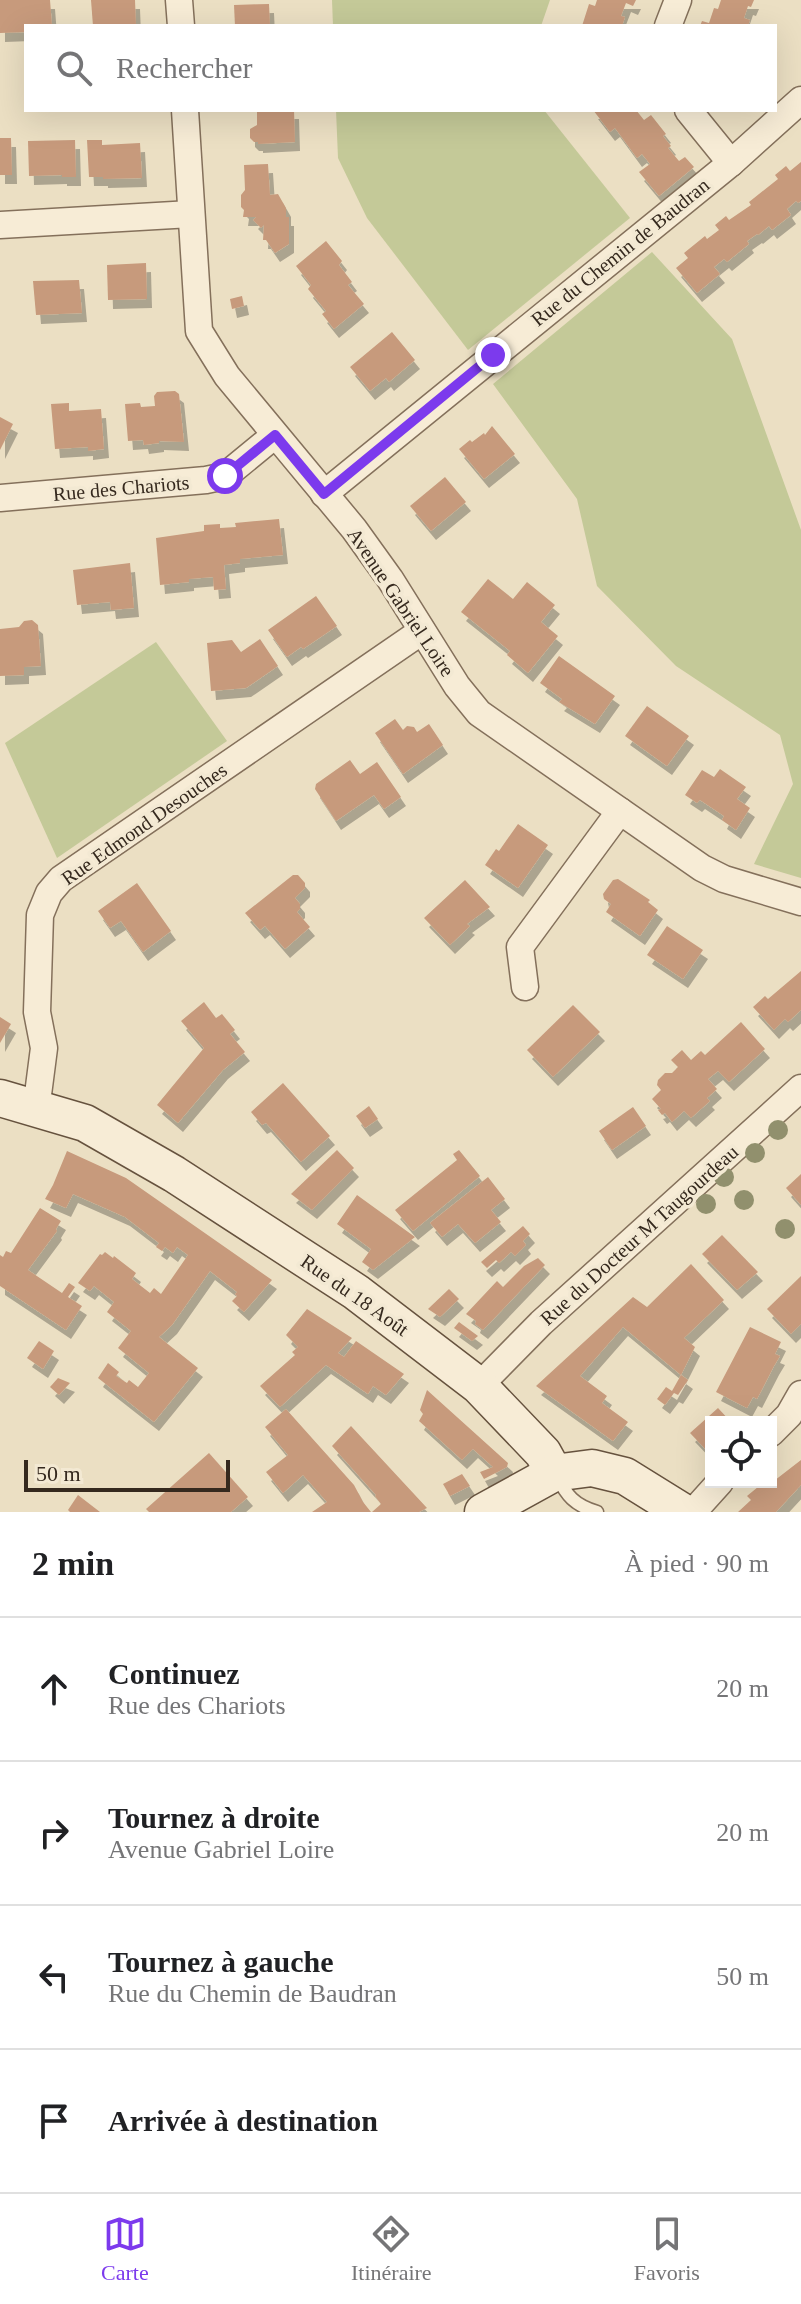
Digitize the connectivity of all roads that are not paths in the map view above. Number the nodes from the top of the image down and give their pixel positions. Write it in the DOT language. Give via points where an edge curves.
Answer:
graph roads {
  1 [pos="179,0"];
  2 [pos="678,0"];
  3 [pos="181,24"];
  4 [pos="669,24"];
  5 [pos="801,100"];
  6 [pos="185,112"];
  7 [pos="690,112"];
  8 [pos="731,163"];
  9 [pos="191,214"];
  10 [pos="0,225"];
  11 [pos="275,435"];
  12 [pos="324,494"];
  13 [pos="0,498"];
  14 [pos="422,631"];
  15 [pos="620,811"];
  16 [pos="801,902"];
  17 [pos="525,987"];
  18 [pos="801,1088"];
  19 [pos="0,1098"];
  20 [pos="36,1110"];
  21 [pos="479,1386"];
  22 [pos="801,1394"];
  23 [pos="777,1427"];
  24 [pos="554,1473"];
  25 [pos="711,1488"];
  26 [pos="677,1511"];
  27 [pos="483,1512"];
  28 [pos="597,1512"];
  1 -- 3 [label="street"];
  2 -- 4 [label="street"];
  5 -- 8 [label="street, Rue du Chemin de Baudran"];
  6 -- 9 [label="street, Avenue Gabriel Loire"];
  7 -- 8 [label="street"];
  8 -- 12 [label="street, Rue du Chemin de Baudran"];
  9 -- 10 [label="street"];
  9 -- 11 [label="street, Avenue Gabriel Loire" via="199,331"];
  11 -- 12 [label="street, Avenue Gabriel Loire"];
  11 -- 13 [label="street, Rue des Chariots" via="225,476"];
  12 -- 14 [label="street, Avenue Gabriel Loire" via="390,579"];
  14 -- 15 [label="street, Avenue Gabriel Loire" via="479,713"];
  14 -- 20 [label="street, Rue Edmond Desouches" via="61,879 49,893 40,915 37,1012 44,1048"];
  15 -- 16 [label="street, Avenue Gabriel Loire" via="702,868"];
  15 -- 17 [label="street" via="520,947"];
  18 -- 21 [label="street, Rue du Docteur M Taugourdeau" via="541,1323"];
  19 -- 20 [label="street, Rue du 18 Août"];
  20 -- 21 [label="street, Rue du 18 Août" via="85,1123 174,1174 356,1292"];
  21 -- 24 [label="street, Rue du 18 Août" via="543,1453"];
  22 -- 23 [label="street"];
  24 -- 26 [label="street" via="592,1468 625,1476"];
  24 -- 27 [label="street"];
  24 -- 28 [label="lane" via="579,1506"];
  25 -- 26 [label="street"];
}
